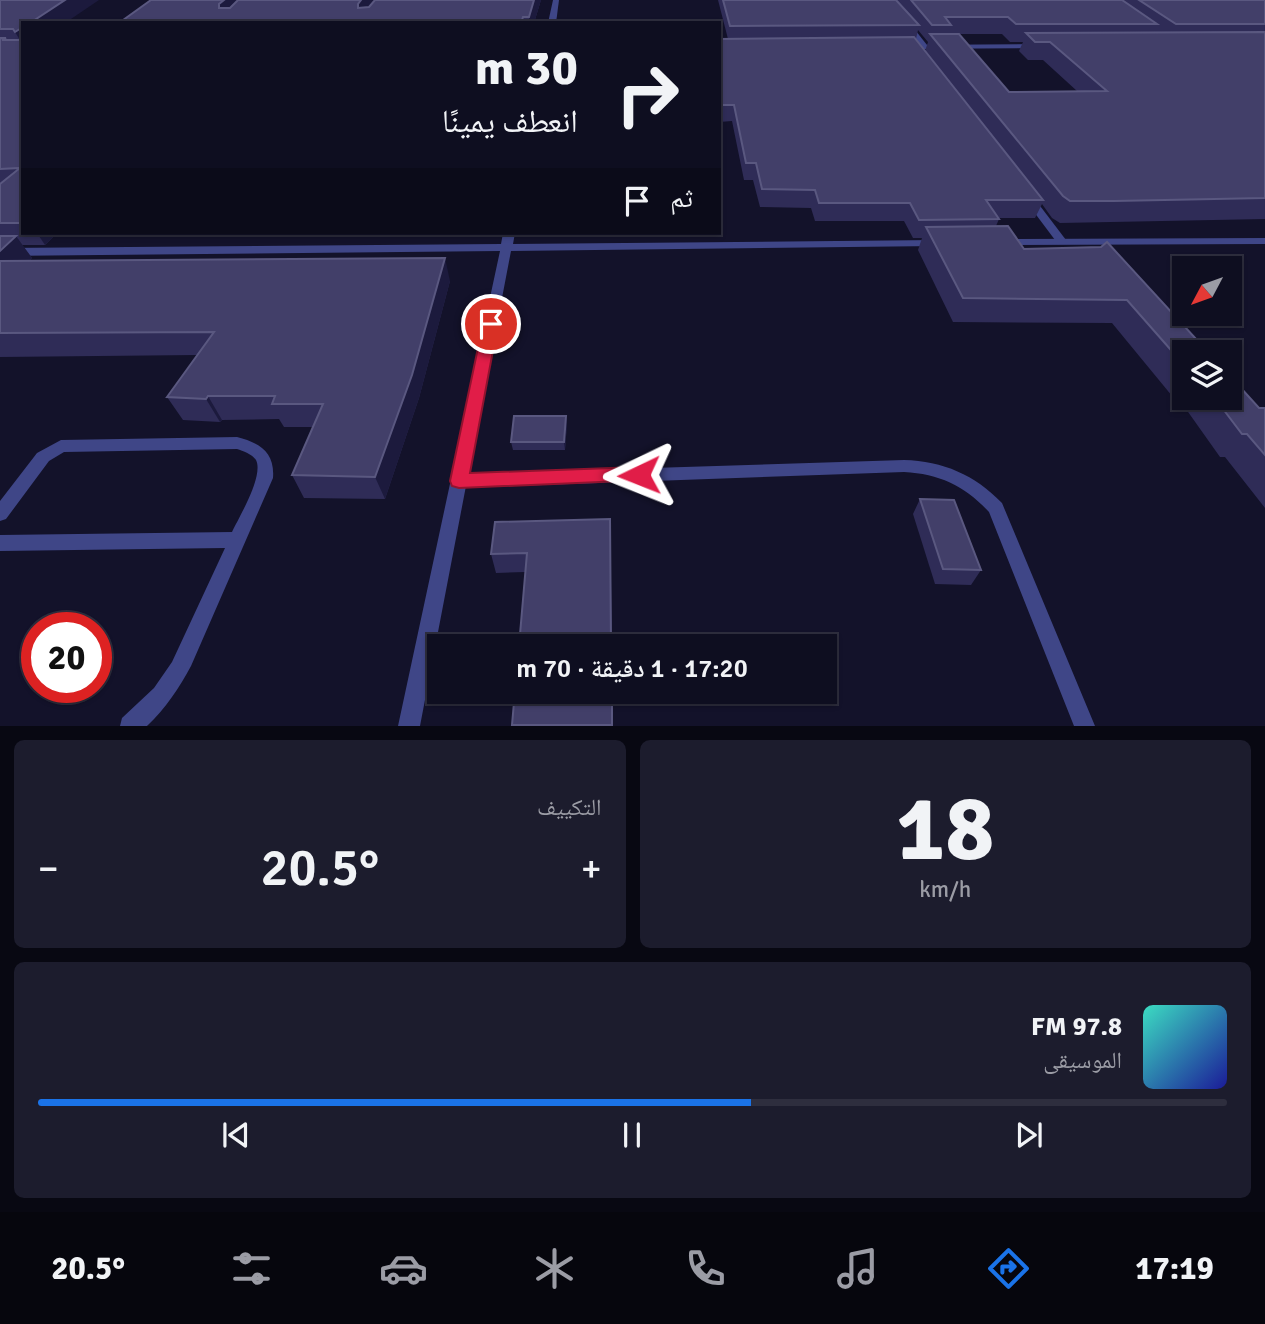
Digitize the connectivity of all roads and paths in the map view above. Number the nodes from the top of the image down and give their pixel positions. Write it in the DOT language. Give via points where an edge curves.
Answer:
graph roads {
  1 [pos="556,0"];
  2 [pos="901,18"];
  3 [pos="552,21"];
  4 [pos="1045,46"];
  5 [pos="900,47"];
  6 [pos="920,50"];
  7 [pos="1021,188"];
  8 [pos="508,239"];
  9 [pos="1265,241"];
  10 [pos="992,242"];
  11 [pos="1062,242"];
  12 [pos="951,243"];
  13 [pos="0,251"];
  14 [pos="459,481"];
  15 [pos="0,514"];
  16 [pos="237,540"];
  17 [pos="0,543"];
  18 [pos="130,726"];
  19 [pos="409,726"];
  20 [pos="1085,726"];
  1 -- 3 [label="street"];
  2 -- 6 [label="street"];
  4 -- 6 [label="street"];
  5 -- 6 [label="street"];
  7 -- 11 [label="street"];
  8 -- 12 [label="street"];
  8 -- 13 [label="street"];
  8 -- 14 [label="street"];
  9 -- 11 [label="street"];
  10 -- 11 [label="street"];
  14 -- 19 [label="street"];
  14 -- 20 [label="street" via="904,466 954,474 984,495 1000,516"];
  15 -- 16 [label="street" via="43,457 61,446 237,443 252,446 267,464"];
  16 -- 17 [label="street"];
  16 -- 18 [label="street" via="171,685"];
}
